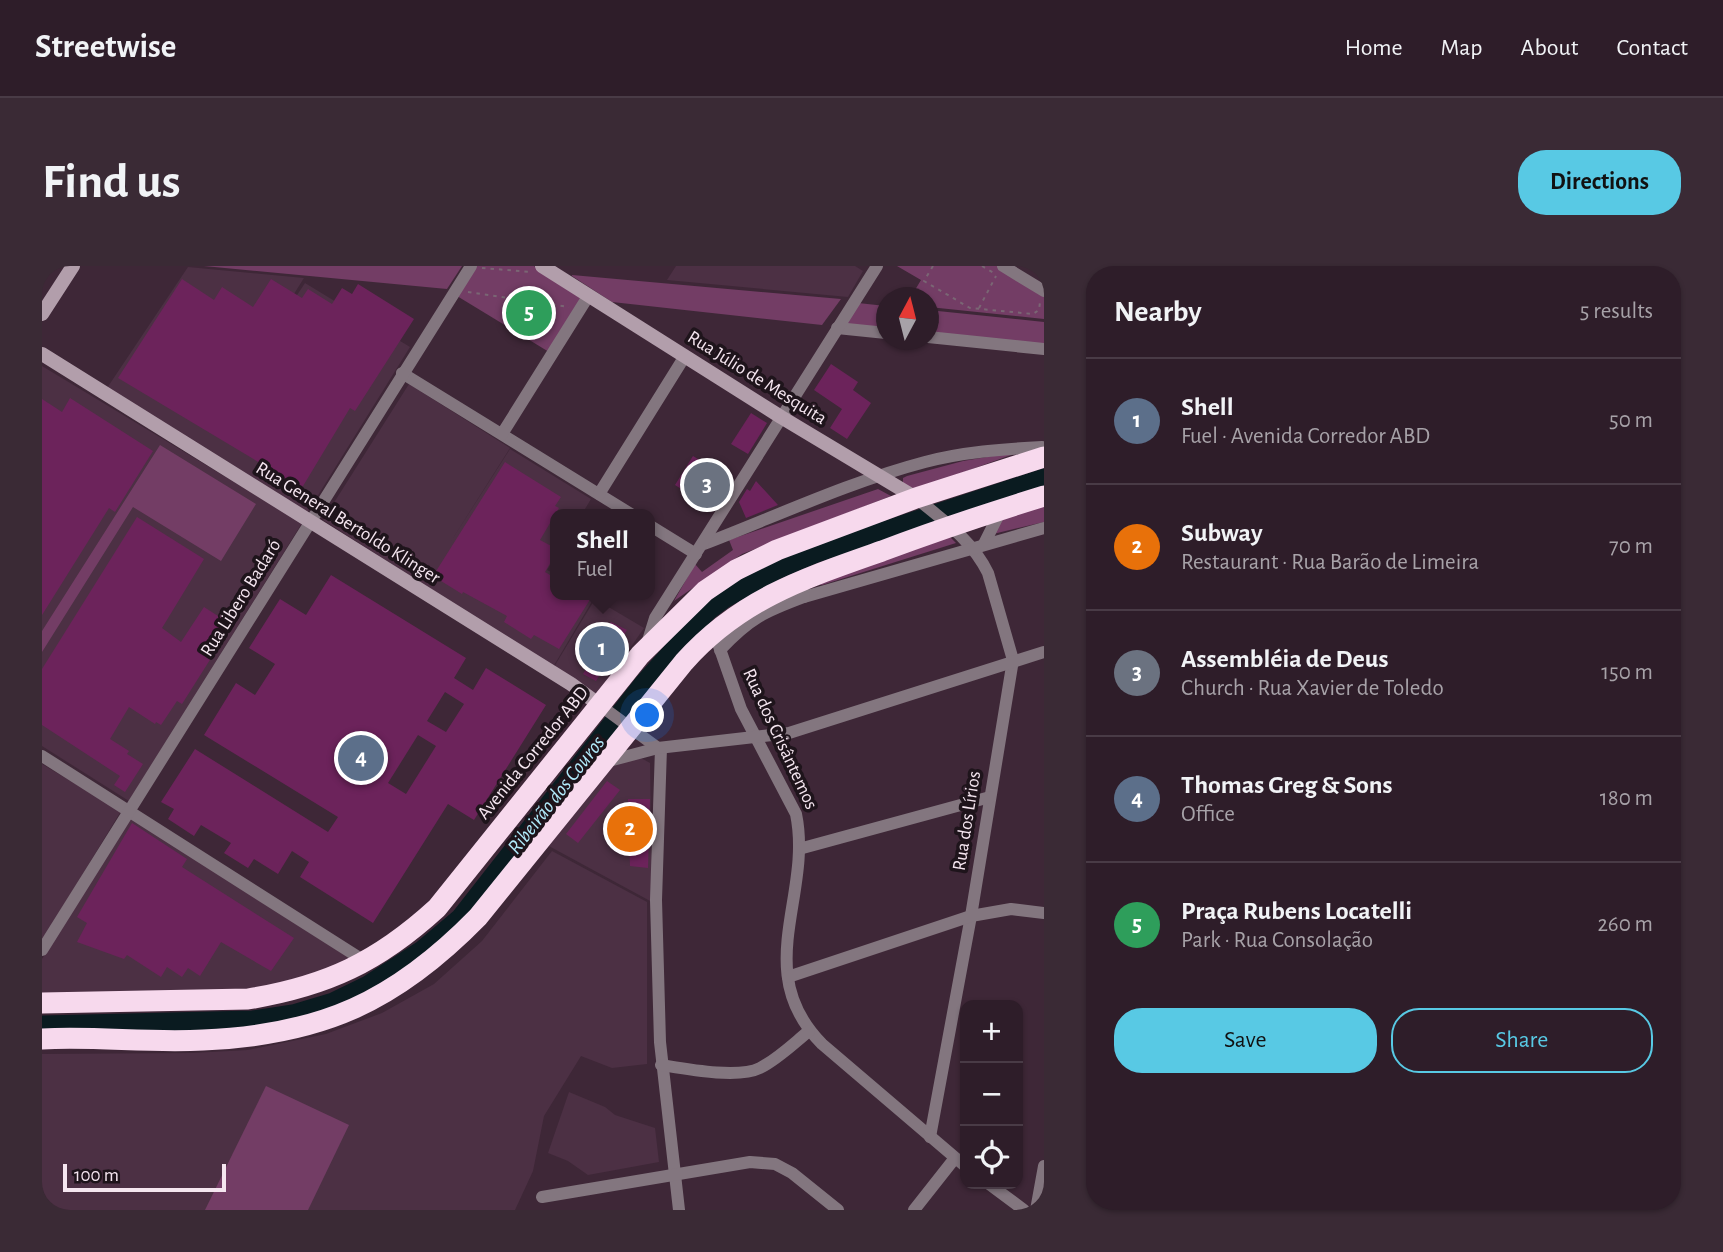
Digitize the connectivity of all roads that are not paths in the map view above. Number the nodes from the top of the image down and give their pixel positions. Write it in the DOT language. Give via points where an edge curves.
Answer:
graph roads {
  1 [pos="73,266"];
  2 [pos="877,266"];
  3 [pos="1003,266"];
  4 [pos="470,267"];
  5 [pos="548,270"];
  6 [pos="589,295"];
  7 [pos="1040,295"];
  8 [pos="42,314"];
  9 [pos="837,328"];
  10 [pos="876,332"];
  11 [pos="939,338"];
  12 [pos="1044,349"];
  13 [pos="42,354"];
  14 [pos="685,356"];
  15 [pos="402,373"];
  16 [pos="781,417"];
  17 [pos="502,434"];
  18 [pos="1043,452"];
  19 [pos="879,475"];
  20 [pos="599,494"];
  21 [pos="1044,496"];
  22 [pos="919,501"];
  23 [pos="623,509"];
  24 [pos="1001,509"];
  25 [pos="946,522"];
  26 [pos="311,523"];
  27 [pos="1044,528"];
  28 [pos="655,529"];
  29 [pos="979,545"];
  30 [pos="699,549"];
  31 [pos="802,588"];
  32 [pos="717,641"];
  33 [pos="645,649"];
  34 [pos="1044,652"];
  35 [pos="1013,660"];
  36 [pos="604,708"];
  37 [pos="627,726"];
  38 [pos="758,737"];
  39 [pos="659,748"];
  40 [pos="42,756"];
  41 [pos="601,764"];
  42 [pos="990,797"];
  43 [pos="130,811"];
  44 [pos="799,849"];
  45 [pos="1044,913"];
  46 [pos="971,916"];
  47 [pos="42,950"];
  48 [pos="366,962"];
  49 [pos="788,977"];
  50 [pos="42,1003"];
  51 [pos="809,1031"];
  52 [pos="42,1039"];
  53 [pos="661,1065"];
  54 [pos="930,1137"];
  55 [pos="960,1162"];
  56 [pos="1044,1166"];
  57 [pos="674,1174"];
  58 [pos="996,1189"];
  59 [pos="542,1197"];
  60 [pos="679,1210"];
  61 [pos="838,1210"];
  62 [pos="914,1210"];
  63 [pos="1024,1210"];
  64 [pos="1035,1210"];
  1 -- 8 [label="street"];
  2 -- 9 [label="street"];
  3 -- 7 [label="street"];
  4 -- 15 [label="street, Rua Libero Badaró"];
  5 -- 6 [label="street, Rua Júlio de Mesquita"];
  6 -- 14 [label="street, Rua Júlio de Mesquita"];
  6 -- 17 [label="street"];
  9 -- 10 [label="street"];
  9 -- 16 [label="street"];
  11 -- 12 [label="street"];
  13 -- 26 [label="street, Rua General Bertoldo Klinger"];
  14 -- 16 [label="street, Rua Júlio de Mesquita"];
  14 -- 20 [label="street"];
  15 -- 17 [label="street"];
  15 -- 26 [label="street, Rua Libero Badaró"];
  16 -- 19 [label="street, Rua Júlio de Mesquita"];
  16 -- 30 [label="street"];
  17 -- 20 [label="street"];
  18 -- 19 [label="street" via="969,453"];
  18 -- 22 [label="highway, Avenida Corredor ABD"];
  19 -- 22 [label="street, Rua Júlio de Mesquita"];
  19 -- 30 [label="street"];
  20 -- 23 [label="street"];
  21 -- 24 [label="highway"];
  22 -- 25 [label="street, Rua Júlio de Mesquita"];
  22 -- 33 [label="highway, Avenida Corredor ABD" via="777,550 736,569 705,591"];
  24 -- 25 [label="highway"];
  24 -- 29 [label="street"];
  25 -- 29 [label="street, Rua dos Lírios"];
  25 -- 31 [label="highway"];
  26 -- 36 [label="street, Rua General Bertoldo Klinger"];
  26 -- 43 [label="street, Rua Libero Badaró"];
  27 -- 29 [label="street"];
  28 -- 30 [label="street"];
  29 -- 31 [label="street"];
  29 -- 35 [label="street, Rua dos Lírios"];
  30 -- 33 [label="street" via="655,618"];
  31 -- 32 [label="highway" via="768,595 742,611"];
  32 -- 37 [label="highway" via="684,662"];
  32 -- 38 [label="street, Rua dos Crisântemos" via="741,709"];
  33 -- 36 [label="highway, Avenida Corredor ABD"];
  34 -- 35 [label="street"];
  35 -- 38 [label="street" via="789,733"];
  35 -- 42 [label="street, Rua dos Lírios"];
  36 -- 37 [label="street, Rua General Bertoldo Klinger"];
  36 -- 48 [label="highway, Avenida Corredor ABD" via="438,908"];
  37 -- 39 [label="street, Rua General Bertoldo Klinger"];
  37 -- 41 [label="highway"];
  38 -- 39 [label="street"];
  38 -- 44 [label="street, Rua dos Crisântemos" via="796,814"];
  39 -- 41 [label="street"];
  39 -- 53 [label="street" via="656,900"];
  40 -- 43 [label="street"];
  41 -- 52 [label="highway" via="446,950 359,1007 321,1023 215,1039"];
  42 -- 44 [label="street"];
  42 -- 46 [label="street, Rua dos Lírios"];
  43 -- 47 [label="street, Rua Libero Badaró"];
  43 -- 48 [label="street"];
  44 -- 49 [label="street, Rua dos Crisântemos" via="786,946"];
  45 -- 46 [label="street" via="1012,909"];
  46 -- 49 [label="street"];
  46 -- 54 [label="street, Rua dos Lírios"];
  48 -- 50 [label="highway, Avenida Corredor ABD" via="324,981 248,999"];
  49 -- 51 [label="street, Rua dos Crisântemos" via="794,1003"];
  51 -- 53 [label="street" via="750,1072"];
  51 -- 54 [label="street, Rua dos Crisântemos"];
  53 -- 57 [label="street"];
  54 -- 55 [label="street, Rua dos Crisântemos"];
  55 -- 62 [label="street"];
  56 -- 64 [label="street"];
  57 -- 59 [label="street"];
  57 -- 60 [label="street"];
  57 -- 61 [label="street" via="750,1162 775,1164"];
  58 -- 63 [label="street"];
}
